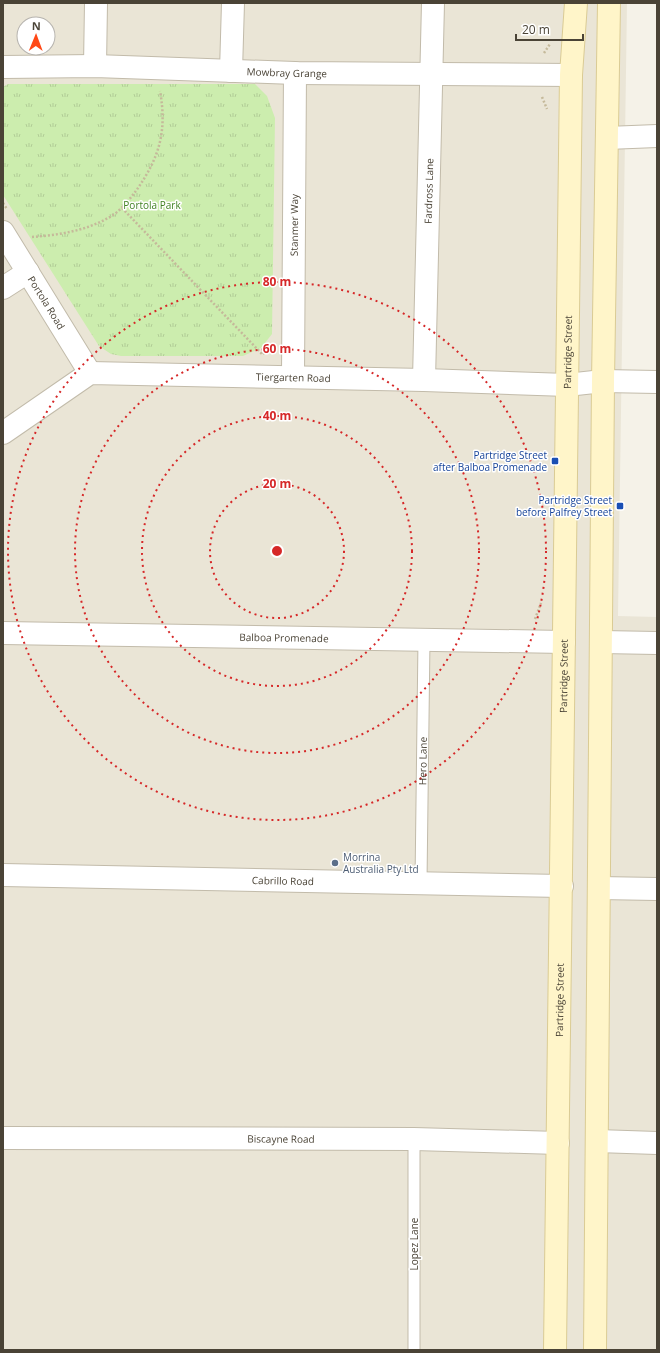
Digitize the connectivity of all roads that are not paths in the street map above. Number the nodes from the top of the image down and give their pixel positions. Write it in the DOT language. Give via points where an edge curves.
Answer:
graph roads {
  1 [pos="96,3"];
  2 [pos="233,3"];
  3 [pos="433,3"];
  4 [pos="576,3"];
  5 [pos="609,3"];
  6 [pos="95,66"];
  7 [pos="3,67"];
  8 [pos="231,71"];
  9 [pos="295,73"];
  10 [pos="432,75"];
  11 [pos="571,75"];
  12 [pos="657,136"];
  13 [pos="607,138"];
  14 [pos="6,223"];
  15 [pos="28,272"];
  16 [pos="3,288"];
  17 [pos="90,373"];
  18 [pos="292,376"];
  19 [pos="424,380"];
  20 [pos="603,381"];
  21 [pos="657,382"];
  22 [pos="567,385"];
  23 [pos="3,434"];
  24 [pos="3,633"];
  25 [pos="424,639"];
  26 [pos="564,642"];
  27 [pos="601,642"];
  28 [pos="657,643"];
  29 [pos="3,876"];
  30 [pos="421,883"];
  31 [pos="562,886"];
  32 [pos="599,888"];
  33 [pos="657,890"];
  34 [pos="3,1138"];
  35 [pos="414,1139"];
  36 [pos="597,1141"];
  37 [pos="657,1142"];
  38 [pos="558,1143"];
  39 [pos="414,1350"];
  40 [pos="555,1350"];
  41 [pos="595,1350"];
  1 -- 6 [label="street"];
  2 -- 8 [label="street"];
  3 -- 10 [label="street, Fardross Lane"];
  4 -- 11 [label="main road, Partridge Street"];
  5 -- 13 [label="main road"];
  6 -- 7 [label="street, Mowbray Grange"];
  6 -- 8 [label="street, Mowbray Grange"];
  8 -- 9 [label="street, Mowbray Grange"];
  9 -- 10 [label="street, Mowbray Grange"];
  9 -- 18 [label="street, Stanmer Way"];
  10 -- 11 [label="street, Mowbray Grange"];
  10 -- 19 [label="street, Fardross Lane"];
  11 -- 22 [label="main road, Partridge Street"];
  12 -- 13 [label="street"];
  13 -- 20 [label="main road"];
  14 -- 15 [label="street, Portola Road"];
  15 -- 16 [label="street"];
  15 -- 17 [label="street, Portola Road"];
  17 -- 18 [label="street, Tiergarten Road"];
  17 -- 23 [label="street"];
  18 -- 19 [label="street, Tiergarten Road"];
  19 -- 22 [label="street, Tiergarten Road"];
  20 -- 21 [label="street, Tiergarten Road"];
  20 -- 22 [label="street, Tiergarten Road"];
  20 -- 27 [label="main road"];
  22 -- 26 [label="main road, Partridge Street"];
  24 -- 25 [label="street, Balboa Promenade"];
  25 -- 26 [label="street, Balboa Promenade"];
  25 -- 30 [label="lane, Hero Lane"];
  26 -- 31 [label="main road, Partridge Street"];
  27 -- 28 [label="street"];
  27 -- 32 [label="main road"];
  29 -- 30 [label="street, Cabrillo Road"];
  30 -- 31 [label="street, Cabrillo Road"];
  31 -- 38 [label="main road, Partridge Street"];
  32 -- 33 [label="street"];
  32 -- 36 [label="main road"];
  34 -- 35 [label="street, Biscayne Road"];
  35 -- 38 [label="street, Biscayne Road"];
  35 -- 39 [label="lane, Lopez Lane"];
  36 -- 37 [label="street"];
  36 -- 41 [label="main road"];
  38 -- 40 [label="main road, Partridge Street"];
}
